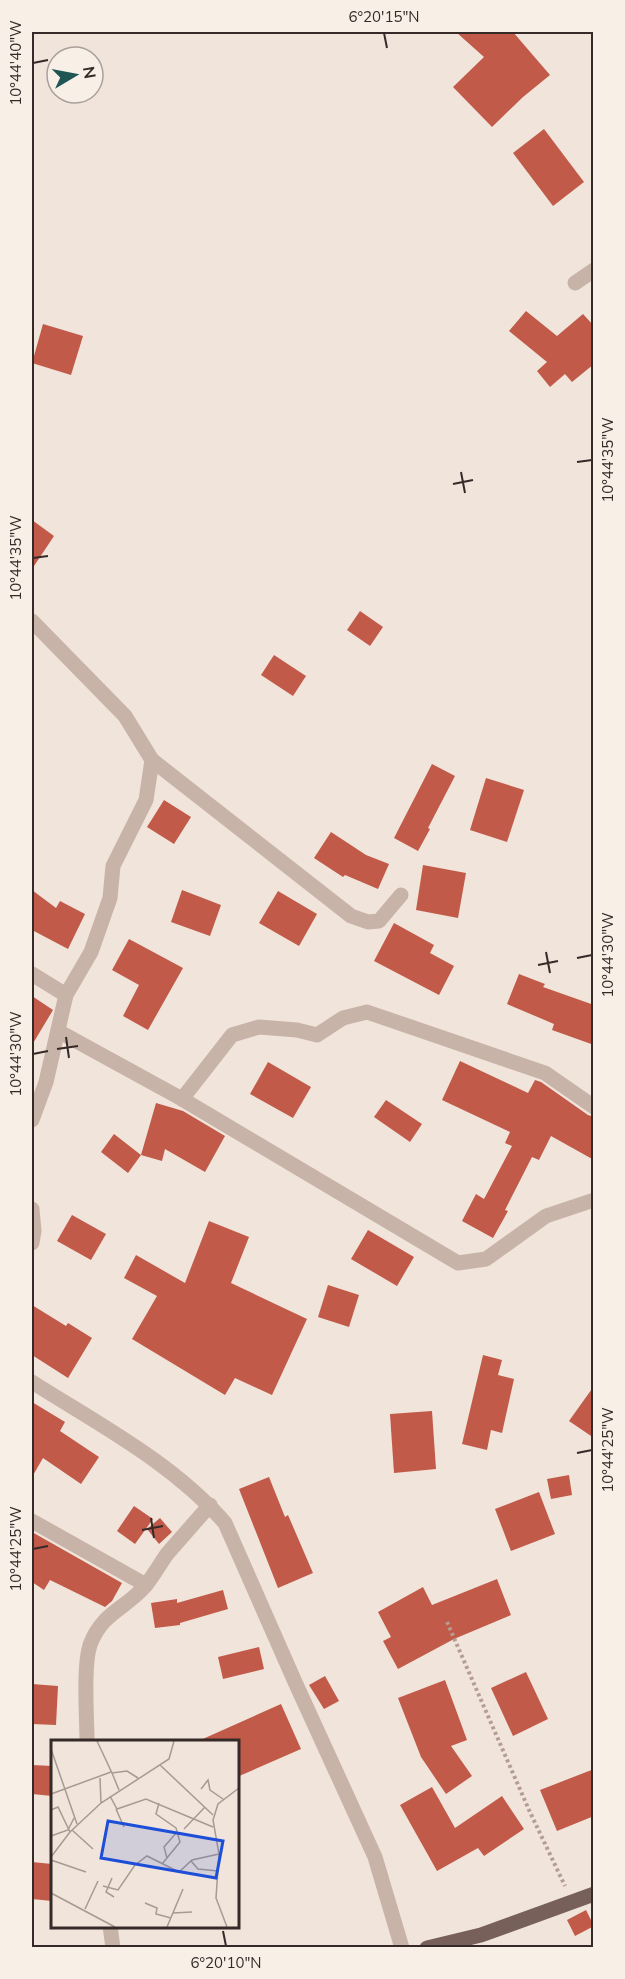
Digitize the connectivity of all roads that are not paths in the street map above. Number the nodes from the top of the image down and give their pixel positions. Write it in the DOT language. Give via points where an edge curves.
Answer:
graph roads {
  1 [pos="594,270"];
  2 [pos="575,283"];
  3 [pos="32,621"];
  4 [pos="152,760"];
  5 [pos="401,895"];
  6 [pos="32,974"];
  7 [pos="66,995"];
  8 [pos="58,1031"];
  9 [pos="182,1099"];
  10 [pos="594,1107"];
  11 [pos="32,1120"];
  12 [pos="594,1200"];
  13 [pos="32,1209"];
  14 [pos="32,1243"];
  15 [pos="32,1382"];
  16 [pos="210,1505"];
  17 [pos="32,1521"];
  18 [pos="146,1585"];
  19 [pos="87,1740"];
  20 [pos="594,1894"];
  21 [pos="110,1928"];
  22 [pos="113,1947"];
  23 [pos="402,1947"];
  24 [pos="426,1947"];
  1 -- 2 [label="street"];
  3 -- 4 [label="street" via="125,716"];
  4 -- 5 [label="street" via="351,916 379,921"];
  4 -- 7 [label="street" via="146,800 113,866 110,897 91,952"];
  6 -- 7 [label="street"];
  7 -- 8 [label="street"];
  8 -- 9 [label="street"];
  8 -- 11 [label="street"];
  9 -- 10 [label="street" via="231,1035 259,1027 317,1035 343,1018 367,1012 544,1073"];
  9 -- 12 [label="street" via="458,1263 486,1259 546,1216"];
  13 -- 14 [label="street"];
  15 -- 16 [label="street" via="152,1458"];
  16 -- 18 [label="street"];
  16 -- 23 [label="street" via="225,1523 375,1857"];
  17 -- 18 [label="street"];
  18 -- 19 [label="street" via="105,1618 89,1647"];
  20 -- 24 [label="main road" via="481,1935"];
  21 -- 22 [label="street"];
}
